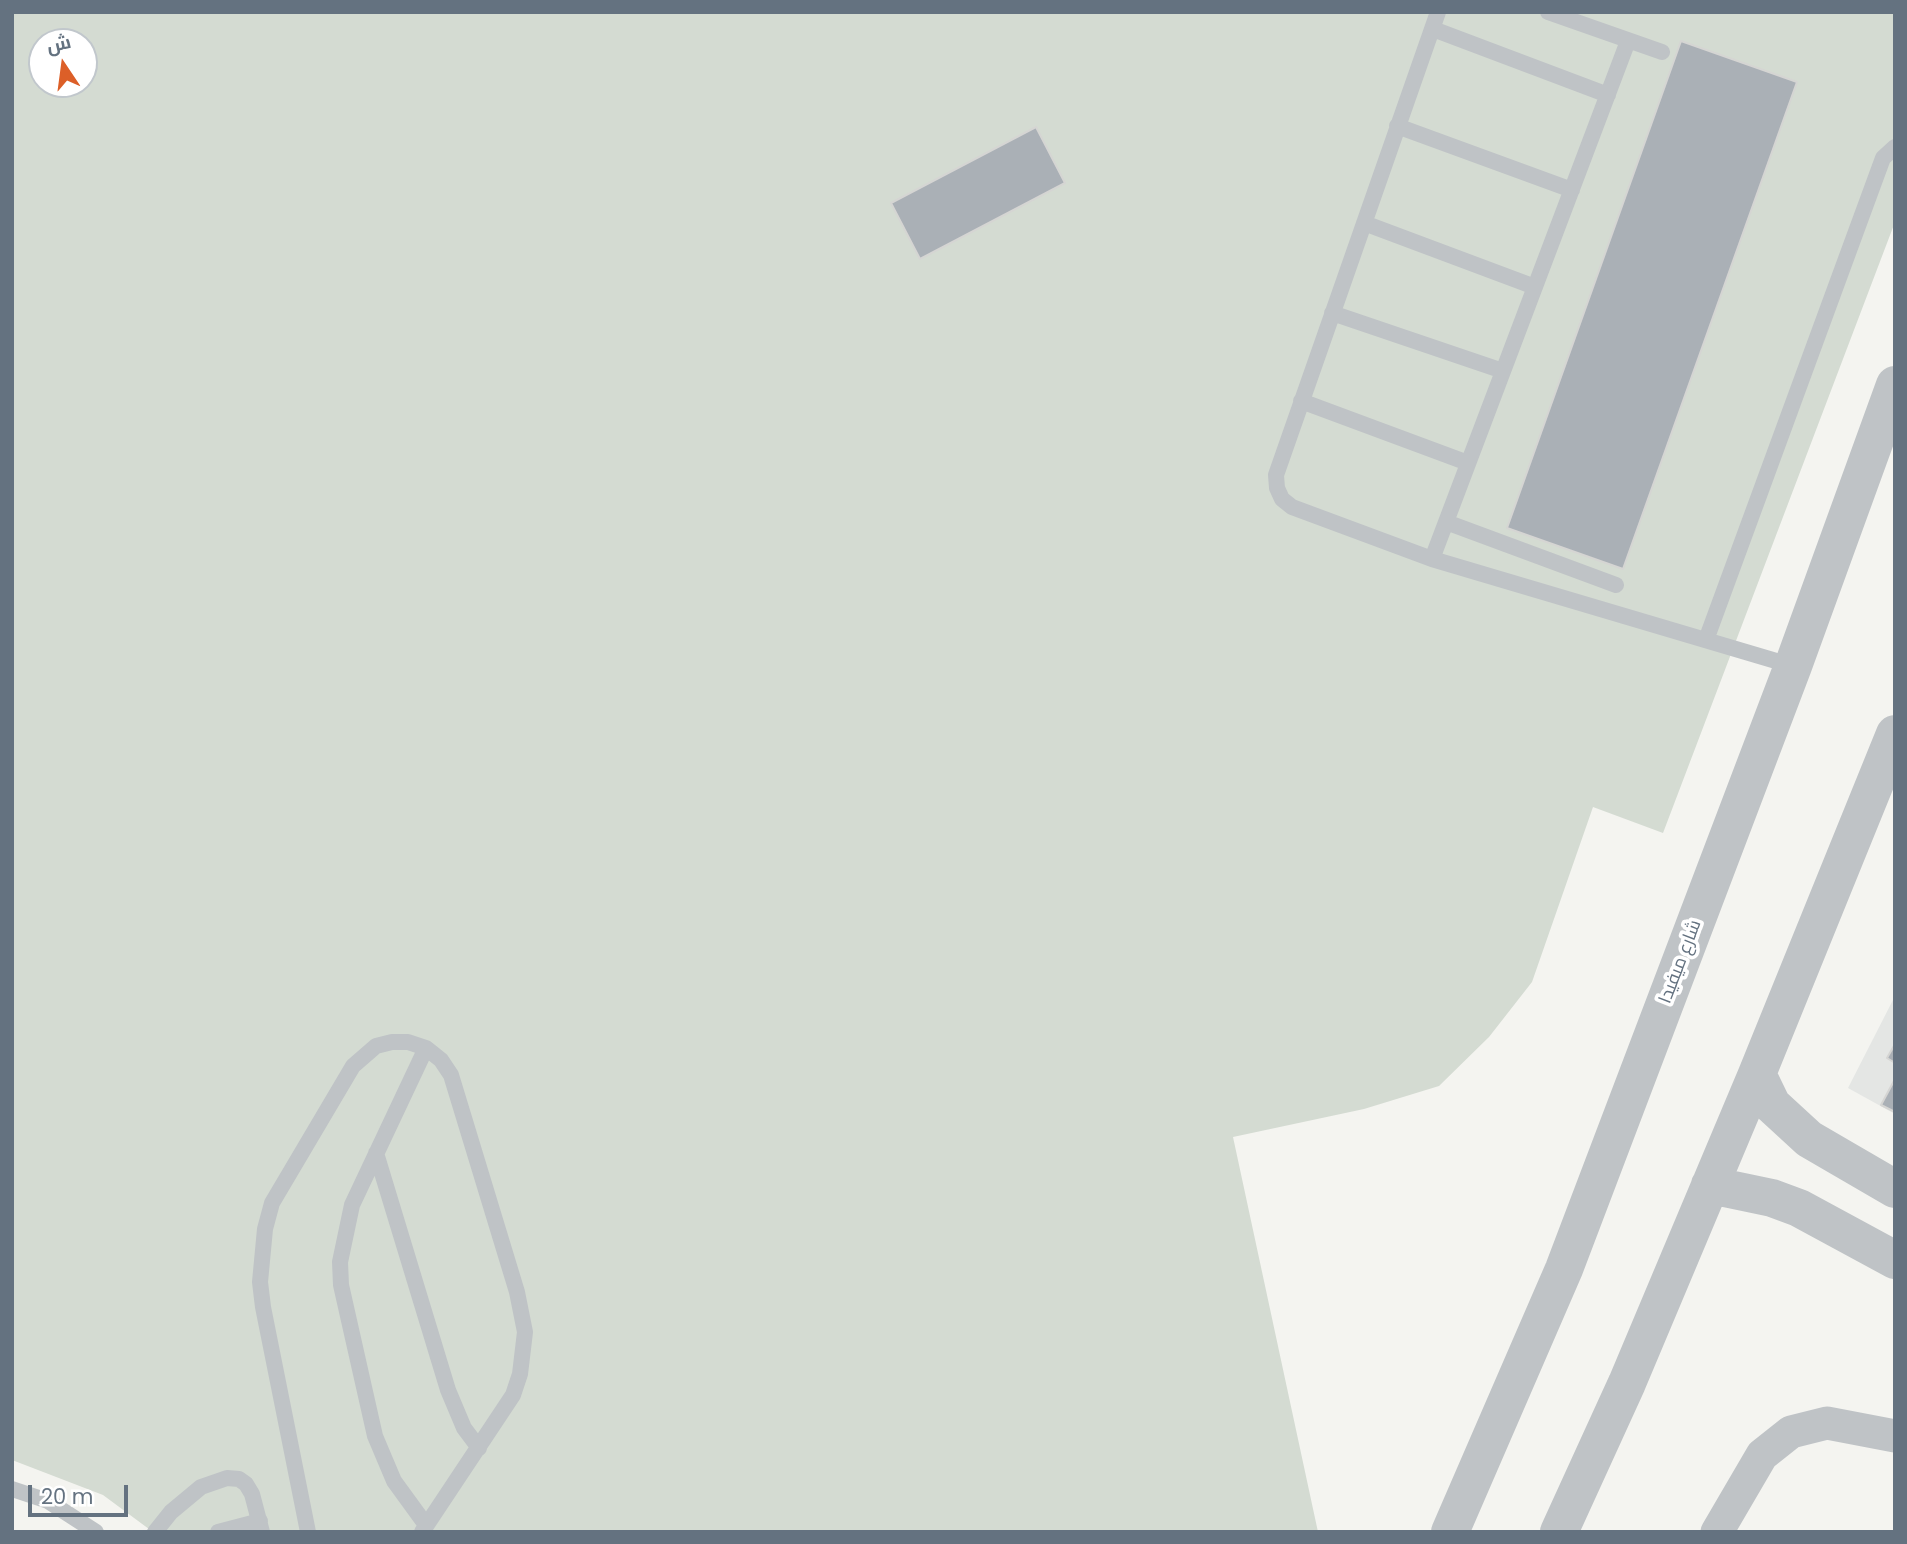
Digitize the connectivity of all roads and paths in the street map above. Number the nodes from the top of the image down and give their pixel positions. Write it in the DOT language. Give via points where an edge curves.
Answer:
graph roads {
  1 [pos="1438,12"];
  2 [pos="1548,12"];
  3 [pos="1433,29"];
  4 [pos="1629,41"];
  5 [pos="1662,51"];
  6 [pos="1608,95"];
  7 [pos="1397,126"];
  8 [pos="1895,147"];
  9 [pos="1572,190"];
  10 [pos="1364,223"];
  11 [pos="1535,287"];
  12 [pos="1332,313"];
  13 [pos="1503,371"];
  14 [pos="1895,385"];
  15 [pos="1301,401"];
  16 [pos="1468,463"];
  17 [pos="1446,522"];
  18 [pos="1432,559"];
  19 [pos="1616,585"];
  20 [pos="1706,640"];
  21 [pos="1793,666"];
  22 [pos="1895,734"];
  23 [pos="426,1048"];
  24 [pos="1757,1074"];
  25 [pos="376,1153"];
  26 [pos="1710,1185"];
  27 [pos="1895,1189"];
  28 [pos="1895,1260"];
  29 [pos="1895,1436"];
  30 [pos="479,1448"];
  31 [pos="12,1489"];
  32 [pos="261,1526"];
  33 [pos="424,1529"];
  34 [pos="96,1532"];
  35 [pos="155,1532"];
  36 [pos="218,1532"];
  37 [pos="308,1532"];
  38 [pos="1450,1532"];
  39 [pos="1559,1532"];
  40 [pos="1717,1532"];
  1 -- 3 [label="lane"];
  2 -- 4 [label="lane"];
  3 -- 6 [label="lane"];
  3 -- 7 [label="lane"];
  4 -- 5 [label="lane"];
  4 -- 6 [label="lane"];
  6 -- 9 [label="lane"];
  7 -- 9 [label="lane"];
  7 -- 10 [label="lane"];
  8 -- 20 [label="lane" via="1883,158"];
  9 -- 11 [label="lane"];
  10 -- 11 [label="lane"];
  10 -- 12 [label="lane"];
  11 -- 13 [label="lane"];
  12 -- 13 [label="lane"];
  12 -- 15 [label="lane"];
  13 -- 16 [label="lane"];
  14 -- 21 [label="street, شارع ميفيدا"];
  15 -- 16 [label="lane"];
  15 -- 18 [label="lane" via="1276,475 1282,499 1292,508"];
  16 -- 17 [label="lane"];
  17 -- 18 [label="lane"];
  17 -- 19 [label="lane"];
  18 -- 20 [label="lane"];
  20 -- 21 [label="lane"];
  21 -- 38 [label="street, شارع ميفيدا" via="1563,1269"];
  22 -- 24 [label="street"];
  23 -- 25 [label="lane"];
  23 -- 30 [label="lane" via="451,1075 525,1332 520,1374 502,1414"];
  23 -- 37 [label="lane" via="392,1042 376,1046 353,1066 272,1203 265,1229 260,1282 263,1307"];
  24 -- 26 [label="street"];
  24 -- 27 [label="street" via="1772,1105 1801,1132"];
  25 -- 30 [label="lane" via="448,1390 464,1428"];
  25 -- 33 [label="lane" via="346,1222 341,1285 375,1436 394,1481"];
  26 -- 28 [label="street" via="1799,1208"];
  26 -- 39 [label="street"];
  29 -- 40 [label="street" via="1827,1423 1791,1432 1762,1455"];
  30 -- 33 [label="lane"];
  31 -- 34 [label="lane" via="48,1501"];
  32 -- 35 [label="lane" via="246,1484 227,1478 201,1487"];
  32 -- 36 [label="lane"];
}
